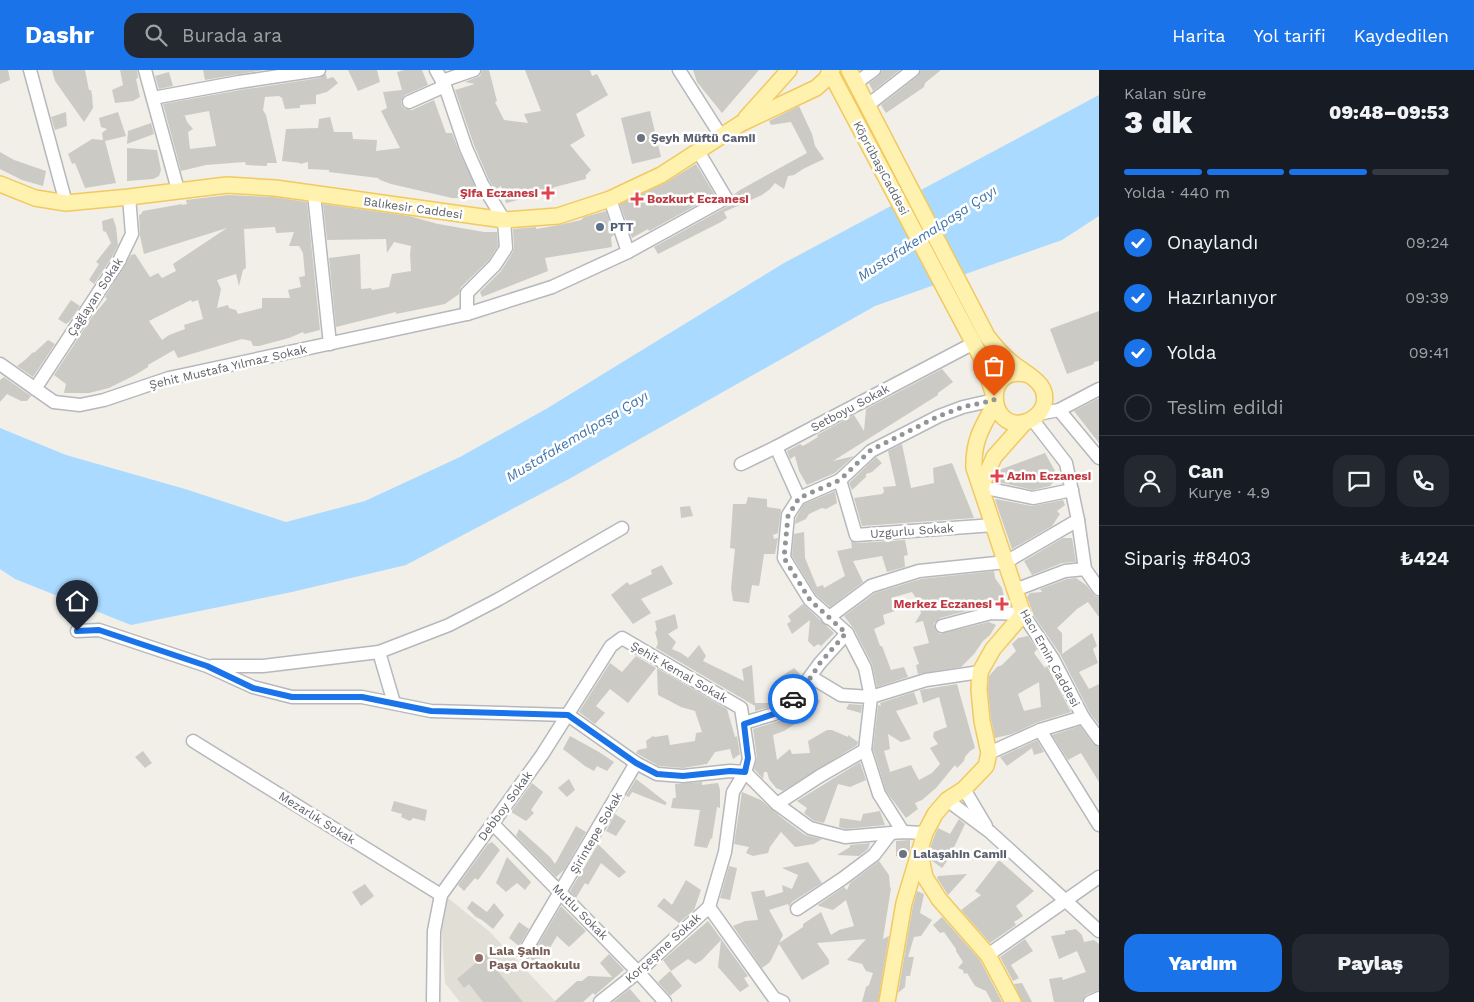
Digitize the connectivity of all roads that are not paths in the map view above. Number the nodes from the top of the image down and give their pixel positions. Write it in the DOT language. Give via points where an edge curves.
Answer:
graph roads {
  1 [pos="30,70"];
  2 [pos="145,70"];
  3 [pos="319,70"];
  4 [pos="474,70"];
  5 [pos="679,70"];
  6 [pos="789,70"];
  7 [pos="874,70"];
  8 [pos="912,70"];
  9 [pos="830,71"];
  10 [pos="853,77"];
  11 [pos="441,79"];
  12 [pos="153,98"];
  13 [pos="409,102"];
  14 [pos="868,105"];
  15 [pos="740,124"];
  16 [pos="722,136"];
  17 [pos="698,151"];
  18 [pos="0,184"];
  19 [pos="178,190"];
  20 [pos="314,194"];
  21 [pos="129,198"];
  22 [pos="610,199"];
  23 [pos="66,203"];
  24 [pos="504,220"];
  25 [pos="628,252"];
  26 [pos="467,314"];
  27 [pos="980,339"];
  28 [pos="330,344"];
  29 [pos="0,364"];
  30 [pos="1030,375"];
  31 [pos="35,389"];
  32 [pos="1099,389"];
  33 [pos="994,400"];
  34 [pos="1059,410"];
  35 [pos="1032,418"];
  36 [pos="776,447"];
  37 [pos="1099,458"];
  38 [pos="741,464"];
  39 [pos="840,480"];
  40 [pos="981,487"];
  41 [pos="1072,490"];
  42 [pos="799,498"];
  43 [pos="1078,520"];
  44 [pos="994,525"];
  45 [pos="622,528"];
  46 [pos="1006,562"];
  47 [pos="1085,569"];
  48 [pos="1099,589"];
  49 [pos="1015,590"];
  50 [pos="1023,614"];
  51 [pos="828,618"];
  52 [pos="942,626"];
  53 [pos="77,631"];
  54 [pos="846,633"];
  55 [pos="379,652"];
  56 [pos="207,666"];
  57 [pos="980,672"];
  58 [pos="811,677"];
  59 [pos="871,697"];
  60 [pos="394,703"];
  61 [pos="568,715"];
  62 [pos="1082,717"];
  63 [pos="744,724"];
  64 [pos="1040,730"];
  65 [pos="1099,739"];
  66 [pos="193,741"];
  67 [pos="865,750"];
  68 [pos="988,753"];
  69 [pos="636,763"];
  70 [pos="745,772"];
  71 [pos="964,789"];
  72 [pos="948,800"];
  73 [pos="777,804"];
  74 [pos="492,824"];
  75 [pos="1099,825"];
  76 [pos="903,832"];
  77 [pos="990,832"];
  78 [pos="925,833"];
  79 [pos="890,834"];
  80 [pos="919,850"];
  81 [pos="1099,877"];
  82 [pos="560,893"];
  83 [pos="441,896"];
  84 [pos="1064,901"];
  85 [pos="709,907"];
  86 [pos="797,909"];
  87 [pos="1099,931"];
  88 [pos="524,953"];
  89 [pos="988,955"];
  90 [pos="638,972"];
  91 [pos="1099,998"];
  92 [pos="433,1002"];
  93 [pos="600,1002"];
  94 [pos="665,1002"];
  95 [pos="783,1002"];
  96 [pos="887,1002"];
  97 [pos="1013,1002"];
  98 [pos="1090,1002"];
  1 -- 23 [label="street"];
  2 -- 12 [label="street"];
  3 -- 12 [label="street"];
  4 -- 11 [label="street"];
  5 -- 16 [label="street"];
  6 -- 15 [label="main road, Balıkesir Caddesi"];
  7 -- 10 [label="street"];
  8 -- 14 [label="street"];
  9 -- 15 [label="main road, Balıkesir Caddesi" via="816,88"];
  9 -- 27 [label="main road, KöprübaşıCaddesi"];
  10 -- 14 [label="main road, KöprübaşıCaddesi"];
  11 -- 13 [label="street"];
  11 -- 24 [label="street" via="482,184"];
  12 -- 19 [label="street"];
  14 -- 27 [label="main road, KöprübaşıCaddesi"];
  15 -- 16 [label="main road, Balıkesir Caddesi"];
  16 -- 17 [label="main road, Balıkesir Caddesi"];
  17 -- 22 [label="main road, Balıkesir Caddesi" via="661,175"];
  17 -- 25 [label="street, Şehit Mustafa Yılmaz Sokak" via="726,198"];
  18 -- 23 [label="main road, Balıkesir Caddesi" via="35,198"];
  19 -- 20 [label="main road, Balıkesir Caddesi" via="227,185"];
  19 -- 21 [label="main road, Balıkesir Caddesi"];
  20 -- 24 [label="main road, Balıkesir Caddesi"];
  20 -- 28 [label="street"];
  21 -- 23 [label="main road, Balıkesir Caddesi"];
  21 -- 31 [label="street, Çağlayan Sokak" via="132,234 119,261"];
  22 -- 24 [label="main road, Balıkesir Caddesi" via="558,216"];
  22 -- 25 [label="street"];
  24 -- 26 [label="street" via="506,248 467,293"];
  25 -- 26 [label="street, Şehit Mustafa Yılmaz Sokak" via="552,287"];
  26 -- 28 [label="street, Şehit Mustafa Yılmaz Sokak"];
  27 -- 30 [label="main road"];
  27 -- 33 [label="main road"];
  27 -- 36 [label="street, Setboyu Sokak"];
  28 -- 31 [label="street, Şehit Mustafa Yılmaz Sokak" via="169,378 80,405 54,402"];
  29 -- 31 [label="street, Şehit Mustafa Yılmaz Sokak"];
  30 -- 33 [label="main road" via="1014,373 1006,376 996,388"];
  30 -- 35 [label="main road" via="1044,392 1044,400"];
  32 -- 34 [label="street"];
  33 -- 35 [label="main road" via="998,411 1010,421"];
  33 -- 39 [label="street" via="939,416 871,450"];
  33 -- 40 [label="main road, Hacı Emin Caddesi" via="975,441 973,454"];
  34 -- 35 [label="street"];
  34 -- 37 [label="street"];
  35 -- 40 [label="main road" via="994,457"];
  35 -- 41 [label="street" via="1066,464"];
  36 -- 38 [label="street, Setboyu Sokak"];
  36 -- 42 [label="street"];
  39 -- 42 [label="street"];
  39 -- 44 [label="street, Uzgurlu Sokak" via="856,535"];
  40 -- 41 [label="street" via="1033,498"];
  40 -- 44 [label="main road, Hacı Emin Caddesi"];
  41 -- 43 [label="street"];
  42 -- 51 [label="street" via="788,516 784,558 810,600"];
  43 -- 46 [label="street"];
  43 -- 47 [label="street"];
  44 -- 46 [label="main road, Hacı Emin Caddesi"];
  45 -- 55 [label="street" via="500,599 449,625"];
  46 -- 49 [label="main road, Hacı Emin Caddesi"];
  46 -- 51 [label="street" via="919,571 871,586"];
  47 -- 48 [label="street"];
  47 -- 49 [label="street" via="1064,571"];
  49 -- 50 [label="main road, Hacı Emin Caddesi"];
  50 -- 52 [label="street" via="991,613"];
  50 -- 57 [label="main road" via="993,649"];
  50 -- 62 [label="street, Hacı Emin Caddesi" via="1053,659"];
  51 -- 54 [label="street"];
  53 -- 56 [label="street" via="99,630"];
  54 -- 58 [label="street"];
  54 -- 59 [label="street" via="865,668"];
  55 -- 56 [label="street" via="262,666"];
  55 -- 60 [label="street"];
  56 -- 60 [label="street" via="253,688 292,697 362,697"];
  57 -- 59 [label="street" via="926,680"];
  57 -- 68 [label="main road" via="980,698"];
  58 -- 59 [label="street" via="841,695"];
  58 -- 63 [label="street" via="796,697 774,714"];
  59 -- 67 [label="street"];
  60 -- 61 [label="street" via="431,711"];
  61 -- 63 [label="street, Şehit Kemal Sokak" via="612,646 622,638 741,708"];
  61 -- 69 [label="street"];
  61 -- 74 [label="street, Debboy Sokak"];
  62 -- 64 [label="street"];
  62 -- 65 [label="street, Hacı Emin Caddesi"];
  63 -- 70 [label="street" via="748,758"];
  64 -- 68 [label="street"];
  64 -- 75 [label="street"];
  66 -- 83 [label="street, Mezarlık Sokak"];
  67 -- 73 [label="street"];
  67 -- 76 [label="street" via="879,794"];
  68 -- 71 [label="main road" via="986,766"];
  69 -- 70 [label="street" via="657,774 683,776"];
  69 -- 82 [label="street, Şirintepe Sokak"];
  70 -- 73 [label="street"];
  70 -- 85 [label="street, Korçeşme Sokak" via="733,792 725,852"];
  71 -- 72 [label="main road"];
  71 -- 77 [label="street"];
  72 -- 77 [label="street"];
  72 -- 78 [label="main road" via="935,814"];
  73 -- 79 [label="street" via="810,828 845,837"];
  74 -- 82 [label="street, Mutlu Sokak"];
  74 -- 83 [label="street, Debboy Sokak"];
  76 -- 78 [label="street"];
  76 -- 79 [label="street"];
  77 -- 84 [label="street"];
  78 -- 80 [label="main road"];
  79 -- 86 [label="street" via="874,855"];
  80 -- 89 [label="main road" via="925,877 939,899"];
  80 -- 96 [label="main road" via="904,903"];
  81 -- 84 [label="street"];
  82 -- 88 [label="street, Şirintepe Sokak"];
  82 -- 90 [label="street, Mutlu Sokak"];
  83 -- 92 [label="street" via="434,931"];
  84 -- 87 [label="street"];
  84 -- 89 [label="street"];
  85 -- 90 [label="street, Korçeşme Sokak"];
  85 -- 95 [label="street" via="774,998"];
  89 -- 97 [label="main road"];
  90 -- 93 [label="street, Korçeşme Sokak"];
  90 -- 94 [label="street, Mutlu Sokak"];
  91 -- 98 [label="street"];
}
